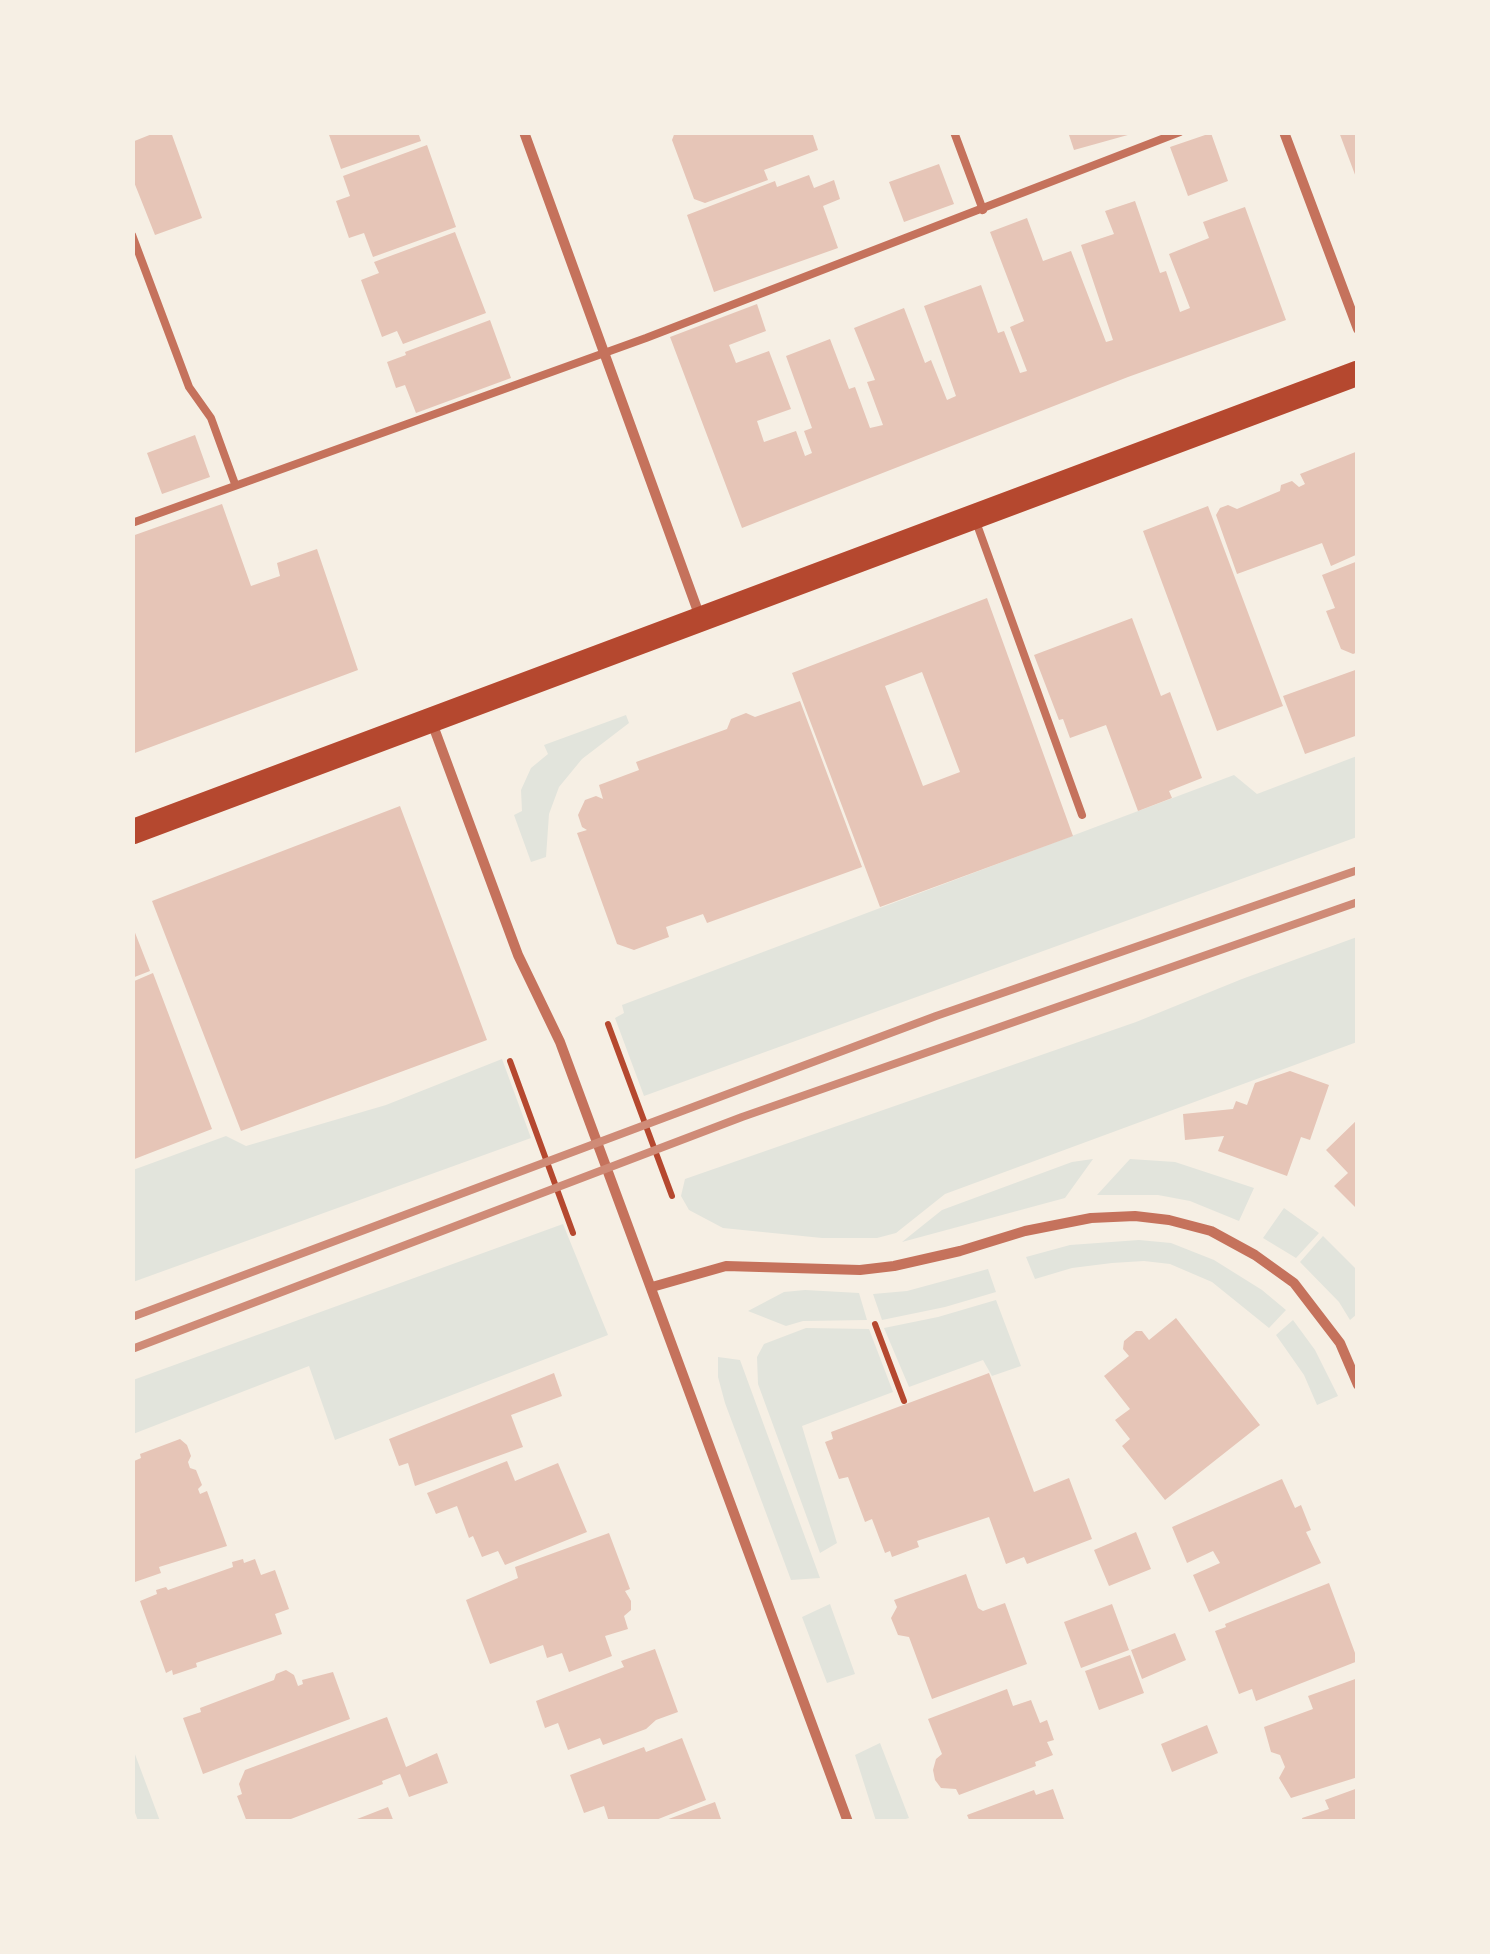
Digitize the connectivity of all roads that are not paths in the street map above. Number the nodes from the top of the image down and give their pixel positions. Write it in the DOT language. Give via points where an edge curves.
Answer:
graph roads {
  1 [pos="524,132"];
  2 [pos="954,132"];
  3 [pos="1180,132"];
  4 [pos="1284,132"];
  5 [pos="982,210"];
  6 [pos="132,235"];
  7 [pos="1358,328"];
  8 [pos="604,353"];
  9 [pos="1358,373"];
  10 [pos="235,484"];
  11 [pos="973,515"];
  12 [pos="132,523"];
  13 [pos="700,617"];
  14 [pos="431,719"];
  15 [pos="1082,815"];
  16 [pos="132,832"];
  17 [pos="652,1288"];
  18 [pos="1358,1384"];
  19 [pos="848,1822"];
  1 -- 8 [label="street"];
  2 -- 5 [label="lane"];
  3 -- 5 [label="lane"];
  4 -- 7 [label="street"];
  5 -- 8 [label="lane"];
  6 -- 10 [label="lane" via="188,387 211,418"];
  8 -- 10 [label="lane"];
  8 -- 13 [label="street"];
  9 -- 11 [label="main road"];
  10 -- 12 [label="lane"];
  11 -- 13 [label="main road"];
  11 -- 15 [label="lane"];
  13 -- 14 [label="main road"];
  14 -- 16 [label="main road"];
  14 -- 17 [label="street"];
  17 -- 18 [label="street" via="726,1266 860,1270 1091,1218 1168,1220 1211,1232 1294,1283 1340,1343"];
  17 -- 19 [label="street"];
}
